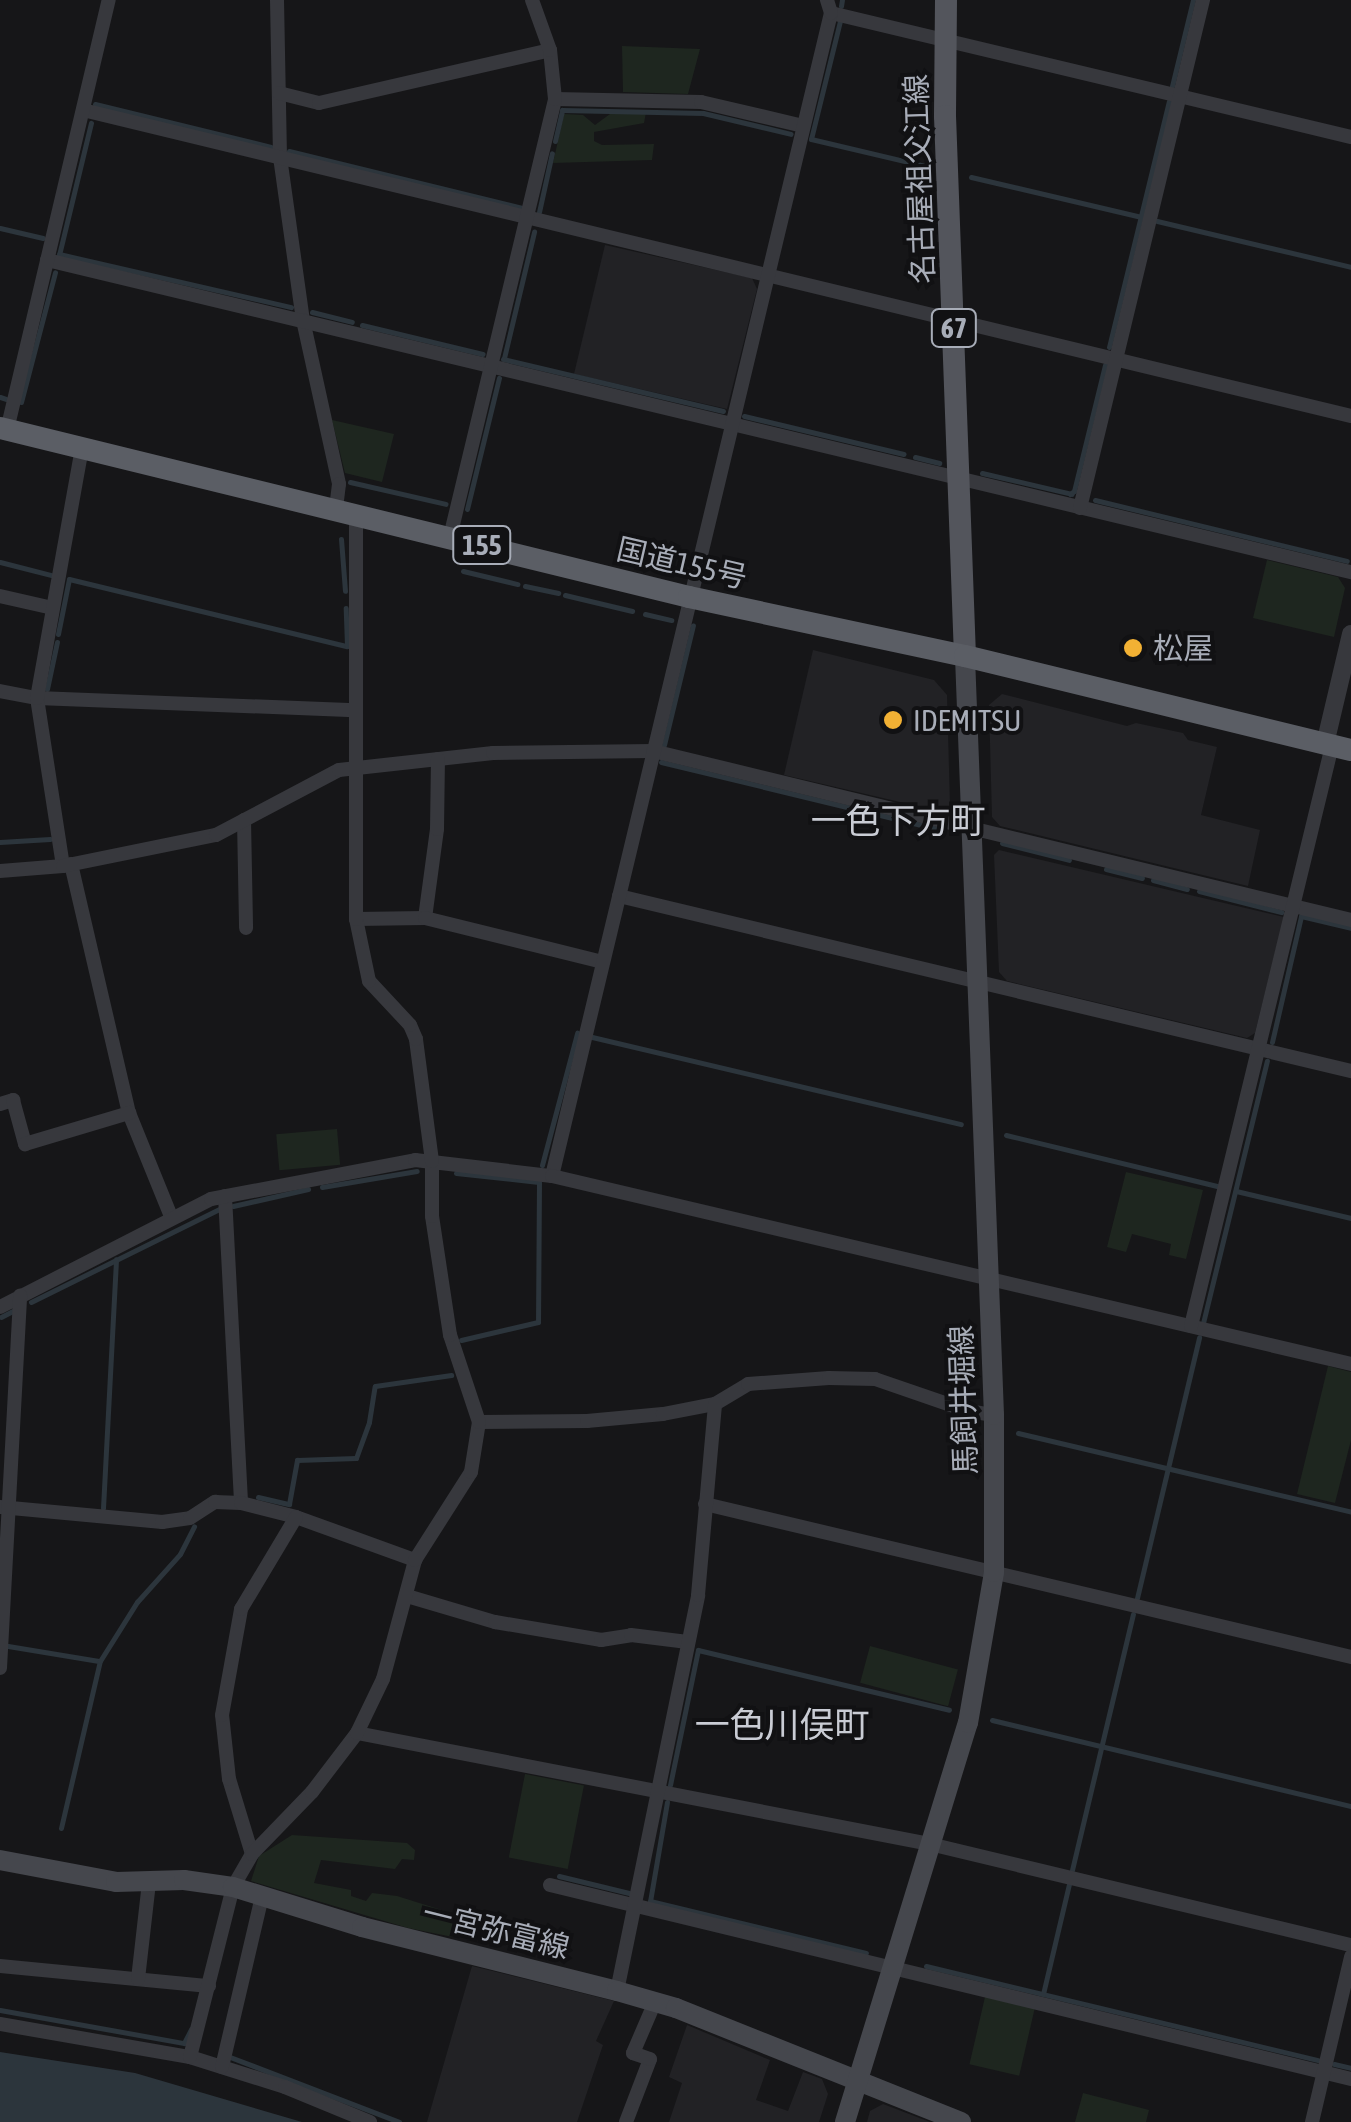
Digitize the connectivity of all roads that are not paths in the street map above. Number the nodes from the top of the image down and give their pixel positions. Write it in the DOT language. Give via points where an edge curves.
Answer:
graph roads {
  1 [pos="109,0"];
  2 [pos="278,0"];
  3 [pos="532,0"];
  4 [pos="946,0"];
  5 [pos="1203,0"];
  6 [pos="829,7"];
  7 [pos="946,40"];
  8 [pos="550,50"];
  9 [pos="279,93"];
  10 [pos="1180,96"];
  11 [pos="555,98"];
  12 [pos="83,110"];
  13 [pos="803,126"];
  14 [pos="1351,137"];
  15 [pos="280,157"];
  16 [pos="527,217"];
  17 [pos="47,260"];
  18 [pos="768,275"];
  19 [pos="303,320"];
  20 [pos="954,320"];
  21 [pos="1116,359"];
  22 [pos="491,366"];
  23 [pos="1351,416"];
  24 [pos="732,424"];
  25 [pos="3,429"];
  26 [pos="82,448"];
  27 [pos="958,479"];
  28 [pos="1080,508"];
  29 [pos="346,512"];
  30 [pos="450,538"];
  31 [pos="1351,572"];
  32 [pos="0,596"];
  33 [pos="689,598"];
  34 [pos="53,608"];
  35 [pos="1351,634"];
  36 [pos="965,656"];
  37 [pos="0,691"];
  38 [pos="36,698"];
  39 [pos="355,710"];
  40 [pos="1336,746"];
  41 [pos="653,752"];
  42 [pos="438,759"];
  43 [pos="354,769"];
  44 [pos="244,820"];
  45 [pos="972,829"];
  46 [pos="67,865"];
  47 [pos="0,871"];
  48 [pos="618,896"];
  49 [pos="1294,906"];
  50 [pos="425,918"];
  51 [pos="356,919"];
  52 [pos="1351,920"];
  53 [pos="246,928"];
  54 [pos="602,962"];
  55 [pos="976,980"];
  56 [pos="1259,1049"];
  57 [pos="1351,1071"];
  58 [pos="0,1104"];
  59 [pos="129,1112"];
  60 [pos="432,1161"];
  61 [pos="552,1176"];
  62 [pos="224,1196"];
  63 [pos="172,1219"];
  64 [pos="989,1277"];
  65 [pos="20,1296"];
  66 [pos="0,1306"];
  67 [pos="1191,1326"];
  68 [pos="1351,1364"];
  69 [pos="714,1404"];
  70 [pos="994,1415"];
  71 [pos="479,1422"];
  72 [pos="241,1503"];
  73 [pos="705,1504"];
  74 [pos="6,1507"];
  75 [pos="296,1517"];
  76 [pos="415,1560"];
  77 [pos="994,1572"];
  78 [pos="406,1596"];
  79 [pos="688,1642"];
  80 [pos="1351,1658"];
  81 [pos="0,1668"];
  82 [pos="357,1733"];
  83 [pos="659,1792"];
  84 [pos="934,1845"];
  85 [pos="252,1854"];
  86 [pos="0,1860"];
  87 [pos="149,1883"];
  88 [pos="550,1885"];
  89 [pos="234,1887"];
  90 [pos="262,1896"];
  91 [pos="636,1906"];
  92 [pos="1351,1944"];
  93 [pos="1351,1957"];
  94 [pos="0,1966"];
  95 [pos="892,1968"];
  96 [pos="138,1979"];
  97 [pos="209,1986"];
  98 [pos="617,1991"];
  99 [pos="655,2002"];
  100 [pos="0,2024"];
  101 [pos="190,2058"];
  102 [pos="222,2067"];
  103 [pos="1324,2072"];
  104 [pos="1351,2079"];
  105 [pos="856,2084"];
  106 [pos="370,2122"];
  107 [pos="626,2122"];
  108 [pos="845,2122"];
  109 [pos="961,2122"];
  110 [pos="1312,2122"];
  1 -- 12 [label="street"];
  2 -- 9 [label="street"];
  3 -- 8 [label="street"];
  4 -- 7 [label="main road, 名古屋祖父江線 / 67"];
  5 -- 10 [label="street"];
  6 -- 7 [label="street"];
  6 -- 13 [label="street"];
  7 -- 10 [label="street"];
  7 -- 20 [label="main road, 名古屋祖父江線 / 67"];
  8 -- 9 [label="street" via="318,102"];
  8 -- 11 [label="street"];
  9 -- 15 [label="street"];
  10 -- 14 [label="street"];
  10 -- 21 [label="street"];
  11 -- 13 [label="street" via="701,102"];
  11 -- 16 [label="street"];
  12 -- 15 [label="street"];
  12 -- 17 [label="street"];
  13 -- 18 [label="street"];
  15 -- 16 [label="street"];
  15 -- 19 [label="street"];
  16 -- 18 [label="street"];
  16 -- 22 [label="street"];
  17 -- 19 [label="street"];
  17 -- 25 [label="street"];
  18 -- 20 [label="street"];
  18 -- 24 [label="street"];
  19 -- 22 [label="street"];
  19 -- 29 [label="street"];
  20 -- 21 [label="street"];
  20 -- 27 [label="main road, 名古屋祖父江線 / 67"];
  21 -- 23 [label="street"];
  21 -- 28 [label="street"];
  22 -- 24 [label="street"];
  22 -- 30 [label="street"];
  24 -- 27 [label="street"];
  24 -- 33 [label="street"];
  25 -- 26 [label="highway, 国道155号 / 155"];
  26 -- 29 [label="highway, 国道155号 / 155"];
  26 -- 34 [label="street"];
  27 -- 28 [label="street"];
  27 -- 36 [label="main road, 名古屋祖父江線 / 67"];
  28 -- 31 [label="street"];
  29 -- 30 [label="highway, 国道155号 / 155"];
  29 -- 39 [label="street"];
  30 -- 33 [label="highway, 国道155号 / 155"];
  32 -- 34 [label="street"];
  33 -- 36 [label="highway, 国道155号 / 155"];
  33 -- 41 [label="street"];
  34 -- 38 [label="street"];
  35 -- 40 [label="street"];
  36 -- 40 [label="highway, 国道155号 / 155"];
  36 -- 45 [label="main road, 馬飼井堀線"];
  37 -- 38 [label="street"];
  38 -- 39 [label="street"];
  38 -- 46 [label="street"];
  39 -- 43 [label="street"];
  40 -- 49 [label="street"];
  41 -- 42 [label="street"];
  41 -- 45 [label="street"];
  41 -- 48 [label="street"];
  42 -- 43 [label="street"];
  42 -- 50 [label="street" via="438,829"];
  43 -- 44 [label="street" via="339,770"];
  43 -- 51 [label="street"];
  44 -- 46 [label="street" via="216,835"];
  44 -- 53 [label="street"];
  45 -- 49 [label="street"];
  45 -- 55 [label="main road, 馬飼井堀線"];
  46 -- 47 [label="street"];
  46 -- 59 [label="street"];
  48 -- 54 [label="street"];
  48 -- 55 [label="street"];
  49 -- 52 [label="street"];
  49 -- 56 [label="street"];
  50 -- 51 [label="street"];
  50 -- 54 [label="street"];
  51 -- 60 [label="street" via="369,981 416,1039"];
  54 -- 61 [label="street"];
  55 -- 56 [label="street"];
  55 -- 64 [label="main road, 馬飼井堀線"];
  56 -- 57 [label="street"];
  56 -- 67 [label="street"];
  58 -- 59 [label="street" via="13,1100 26,1144"];
  59 -- 63 [label="street"];
  60 -- 61 [label="street"];
  60 -- 62 [label="street"];
  60 -- 71 [label="street" via="432,1216 450,1335"];
  61 -- 64 [label="street"];
  62 -- 63 [label="street"];
  62 -- 72 [label="street"];
  63 -- 65 [label="street"];
  64 -- 67 [label="street"];
  64 -- 70 [label="main road, 馬飼井堀線"];
  65 -- 66 [label="street"];
  65 -- 74 [label="street"];
  67 -- 68 [label="street"];
  69 -- 70 [label="street" via="748,1384 874,1380"];
  69 -- 71 [label="street" via="587,1422"];
  69 -- 73 [label="street"];
  70 -- 77 [label="main road, 馬飼井堀線"];
  71 -- 76 [label="street" via="471,1472"];
  72 -- 74 [label="street" via="215,1502 190,1518 162,1522"];
  72 -- 75 [label="street"];
  73 -- 77 [label="street"];
  73 -- 79 [label="street"];
  74 -- 81 [label="street"];
  75 -- 76 [label="street"];
  75 -- 85 [label="street" via="241,1609 222,1715 229,1778"];
  76 -- 78 [label="street"];
  77 -- 80 [label="street"];
  77 -- 84 [label="main road, 馬飼井堀線" via="968,1723"];
  78 -- 79 [label="street" via="495,1622 601,1640 631,1635"];
  78 -- 82 [label="street" via="384,1679"];
  79 -- 83 [label="street"];
  82 -- 83 [label="street"];
  82 -- 85 [label="street"];
  83 -- 84 [label="street"];
  83 -- 91 [label="street"];
  84 -- 92 [label="street"];
  84 -- 95 [label="main road, 馬飼井堀線"];
  85 -- 89 [label="street"];
  86 -- 87 [label="main road, 一宮弥富線"];
  87 -- 89 [label="main road, 一宮弥富線"];
  87 -- 96 [label="street"];
  88 -- 91 [label="street"];
  89 -- 90 [label="main road, 一宮弥富線"];
  89 -- 97 [label="street"];
  90 -- 98 [label="main road, 一宮弥富線"];
  90 -- 102 [label="street"];
  91 -- 95 [label="street"];
  91 -- 98 [label="street"];
  93 -- 103 [label="street"];
  94 -- 96 [label="street"];
  95 -- 103 [label="street"];
  95 -- 105 [label="main road, 馬飼井堀線"];
  96 -- 97 [label="street"];
  97 -- 101 [label="street"];
  98 -- 99 [label="main road, 一宮弥富線"];
  99 -- 105 [label="main road, 一宮弥富線"];
  99 -- 107 [label="street" via="633,2054 650,2059"];
  100 -- 101 [label="street"];
  101 -- 102 [label="street"];
  102 -- 106 [label="street"];
  103 -- 104 [label="street"];
  103 -- 110 [label="street"];
  105 -- 108 [label="main road, 馬飼井堀線"];
  105 -- 109 [label="main road, 一宮弥富線"];
}
